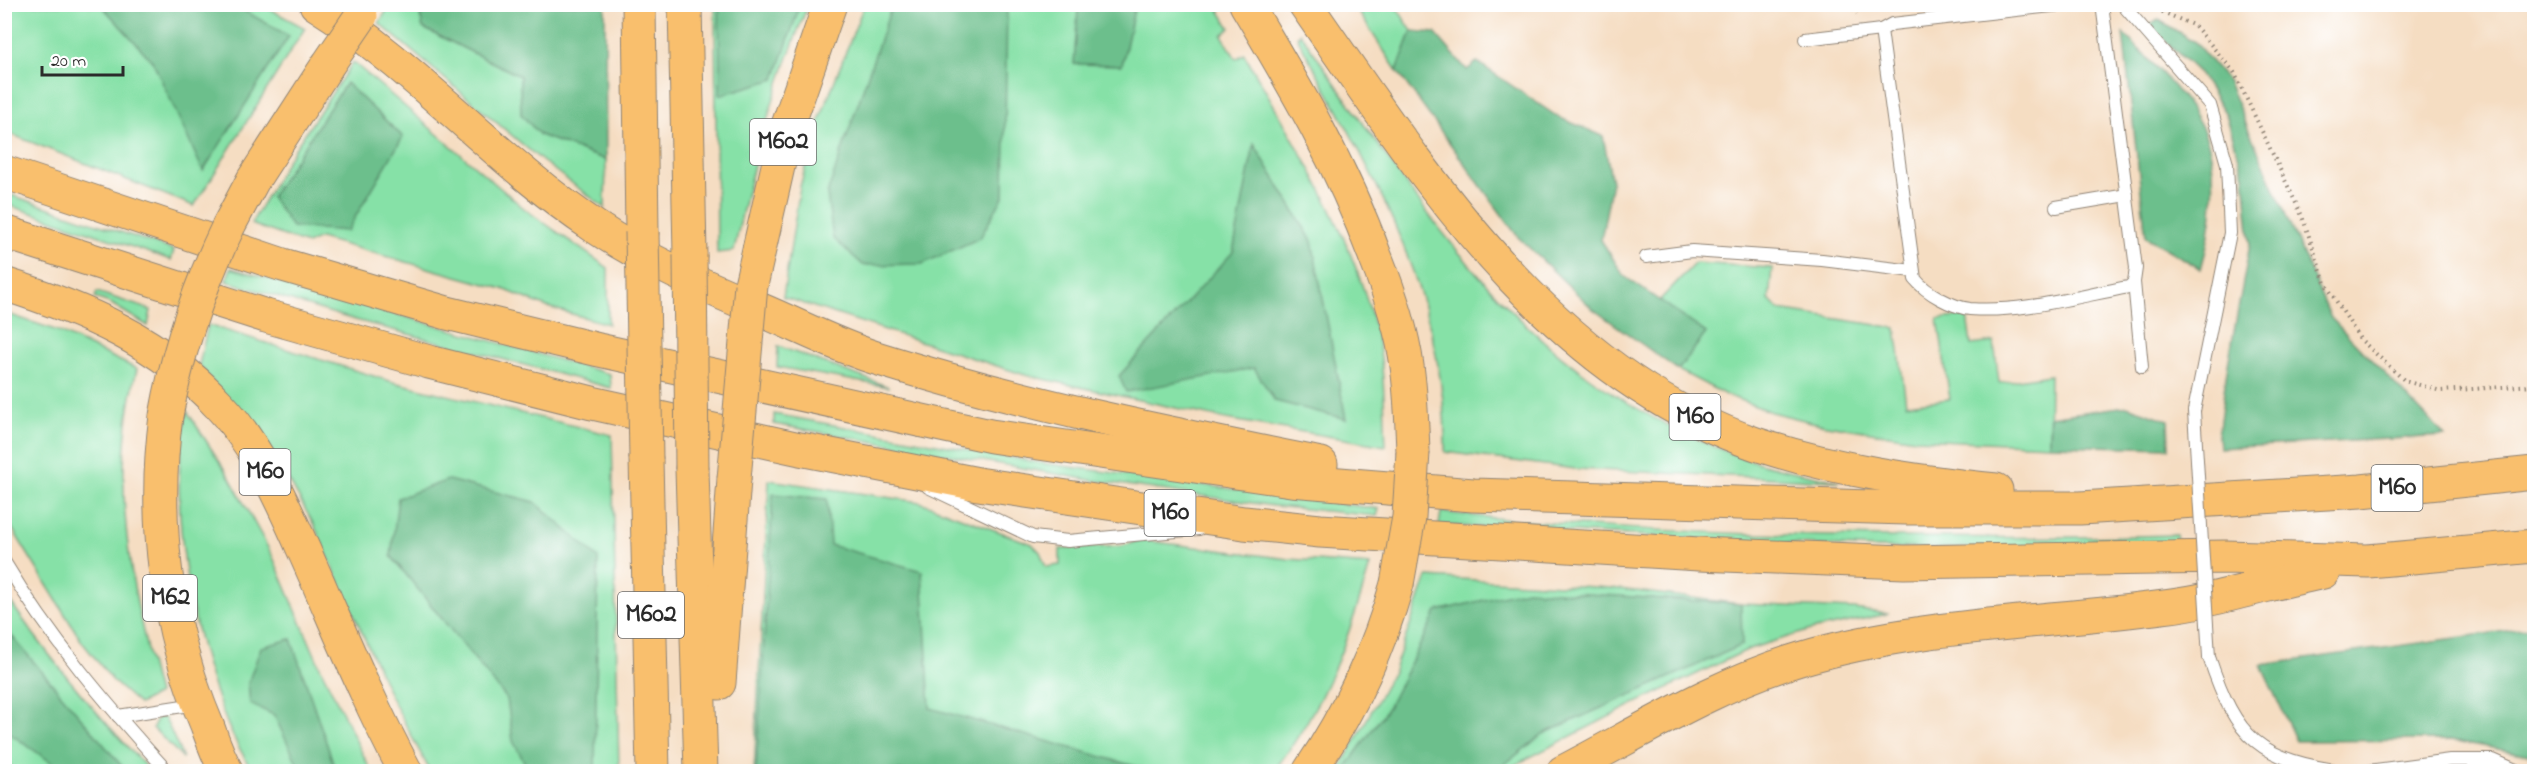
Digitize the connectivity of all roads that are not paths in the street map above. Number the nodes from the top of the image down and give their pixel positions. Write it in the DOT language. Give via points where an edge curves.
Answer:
graph roads {
  1 [pos="316,4"];
  2 [pos="639,4"];
  3 [pos="686,4"];
  4 [pos="830,4"];
  5 [pos="1246,4"];
  6 [pos="1305,4"];
  7 [pos="2070,4"];
  8 [pos="2102,4"];
  9 [pos="2122,4"];
  10 [pos="365,10"];
  11 [pos="1881,30"];
  12 [pos="1805,39"];
  13 [pos="4,172"];
  14 [pos="2127,195"];
  15 [pos="2056,207"];
  16 [pos="4,232"];
  17 [pos="1646,257"];
  18 [pos="1913,271"];
  19 [pos="2134,282"];
  20 [pos="4,285"];
  21 [pos="2142,367"];
  22 [pos="884,465"];
  23 [pos="2535,473"];
  24 [pos="1473,495"];
  25 [pos="2258,497"];
  26 [pos="1245,523"];
  27 [pos="2535,546"];
  28 [pos="4,561"];
  29 [pos="2368,561"];
  30 [pos="198,704"];
  31 [pos="118,717"];
  32 [pos="1599,753"];
  33 [pos="168,771"];
  34 [pos="227,771"];
  35 [pos="406,771"];
  36 [pos="653,771"];
  37 [pos="701,771"];
  38 [pos="712,771"];
  39 [pos="1310,771"];
  40 [pos="1563,771"];
  41 [pos="1573,771"];
  42 [pos="2347,771"];
  43 [pos="2361,771"];
  44 [pos="2520,771"];
  1 -- 24 [label="highway, M60" via="388,56 595,227 658,263 835,342 873,358 1134,426"];
  2 -- 36 [label="highway, M602, bridge"];
  3 -- 37 [label="highway, M602, bridge" via="692,469"];
  4 -- 38 [label="highway, M602, bridge" via="786,130 751,285"];
  5 -- 39 [label="highway, bridge" via="1330,149 1358,211 1397,319 1407,365 1413,452 1409,517 1397,584 1360,686"];
  6 -- 25 [label="highway, M60" via="1423,171 1494,259 1584,344 1632,382 1681,410 1756,444 1852,471 1911,481 2030,494 2140,499"];
  7 -- 11 [label="lane" via="1892,24"];
  8 -- 14 [label="lane"];
  9 -- 42 [label="lane, bridge" via="2210,105 2227,164 2230,233 2194,411 2209,657 2223,699 2250,738 2302,765"];
  10 -- 30 [label="highway, M62, bridge" via="254,180 203,280 185,331 166,416 161,498 168,584 186,670"];
  11 -- 12 [label="lane"];
  11 -- 18 [label="lane"];
  13 -- 24 [label="highway, M60" via="283,265 447,313 807,397 991,436 1174,464 1291,480"];
  14 -- 15 [label="lane"];
  14 -- 19 [label="lane" via="2136,268"];
  16 -- 22 [label="highway, M60" via="266,316 429,362 592,403"];
  17 -- 18 [label="lane" via="1692,251"];
  18 -- 19 [label="lane" via="1923,289 1968,309 2013,307 2129,287"];
  19 -- 21 [label="lane"];
  20 -- 35 [label="highway, M60" via="82,311 124,332 167,358 220,406 284,506"];
  22 -- 26 [label="highway, M60" via="978,484"];
  22 -- 26 [label="lane" via="1033,537 1068,541 1129,537"];
  23 -- 25 [label="highway, M60"];
  24 -- 25 [label="highway, M60" via="1918,508 2080,508"];
  26 -- 29 [label="highway, M60" via="1700,554 1904,562 2225,557"];
  27 -- 29 [label="highway, M60"];
  28 -- 31 [label="lane" via="51,633"];
  29 -- 32 [label="highway, M60" via="2166,607 1987,626 1841,648 1751,677"];
  30 -- 31 [label="lane"];
  30 -- 34 [label="highway, M62"];
  31 -- 33 [label="lane"];
  32 -- 40 [label="highway"];
  32 -- 41 [label="highway"];
  43 -- 44 [label="lane" via="2450,760 2493,760"];
}
